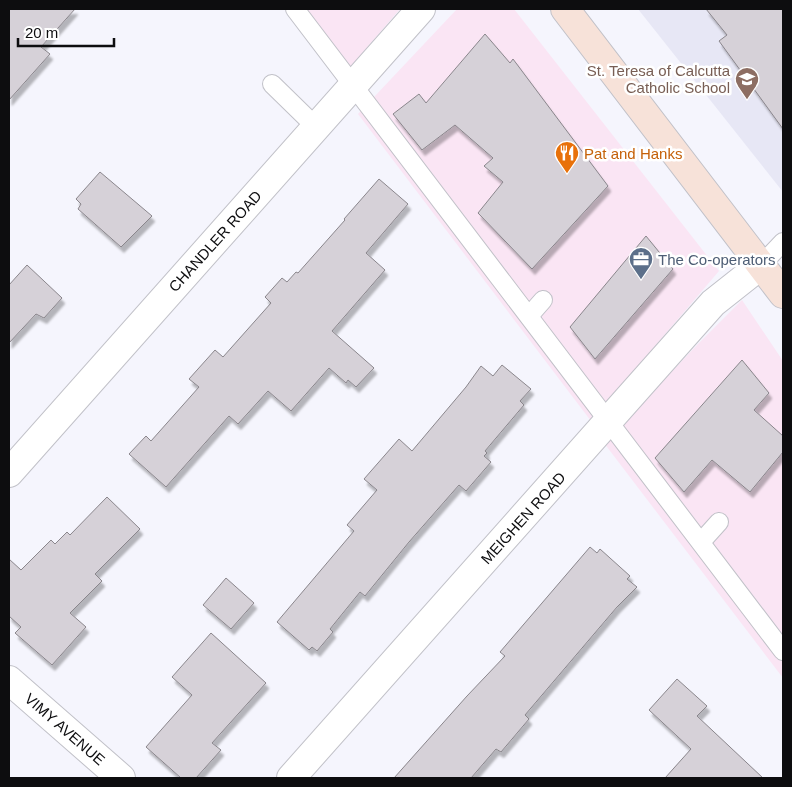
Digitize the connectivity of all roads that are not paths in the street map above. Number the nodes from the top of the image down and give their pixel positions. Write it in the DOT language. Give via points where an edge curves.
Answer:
graph roads {
  1 [pos="295,9"];
  2 [pos="421,9"];
  3 [pos="565,9"];
  4 [pos="272,84"];
  5 [pos="353,85"];
  6 [pos="316,127"];
  7 [pos="783,242"];
  8 [pos="761,265"];
  9 [pos="783,294"];
  10 [pos="543,300"];
  11 [pos="529,316"];
  12 [pos="609,421"];
  13 [pos="9,473"];
  14 [pos="719,522"];
  15 [pos="700,542"];
  16 [pos="783,651"];
  17 [pos="9,680"];
  18 [pos="120,778"];
  19 [pos="291,778"];
  1 -- 5 [label="lane"];
  2 -- 5 [label="street, CHANDLER ROAD"];
  3 -- 8 [label="main road"];
  4 -- 6 [label="lane"];
  5 -- 6 [label="street, CHANDLER ROAD"];
  5 -- 11 [label="lane"];
  6 -- 13 [label="street, CHANDLER ROAD"];
  7 -- 8 [label="lane"];
  8 -- 9 [label="main road"];
  8 -- 12 [label="street, MEIGHEN ROAD" via="713,303"];
  10 -- 11 [label="lane"];
  11 -- 12 [label="lane"];
  12 -- 15 [label="lane"];
  12 -- 19 [label="street, MEIGHEN ROAD"];
  14 -- 15 [label="lane"];
  15 -- 16 [label="lane"];
  17 -- 18 [label="street, VIMY AVENUE"];
}
